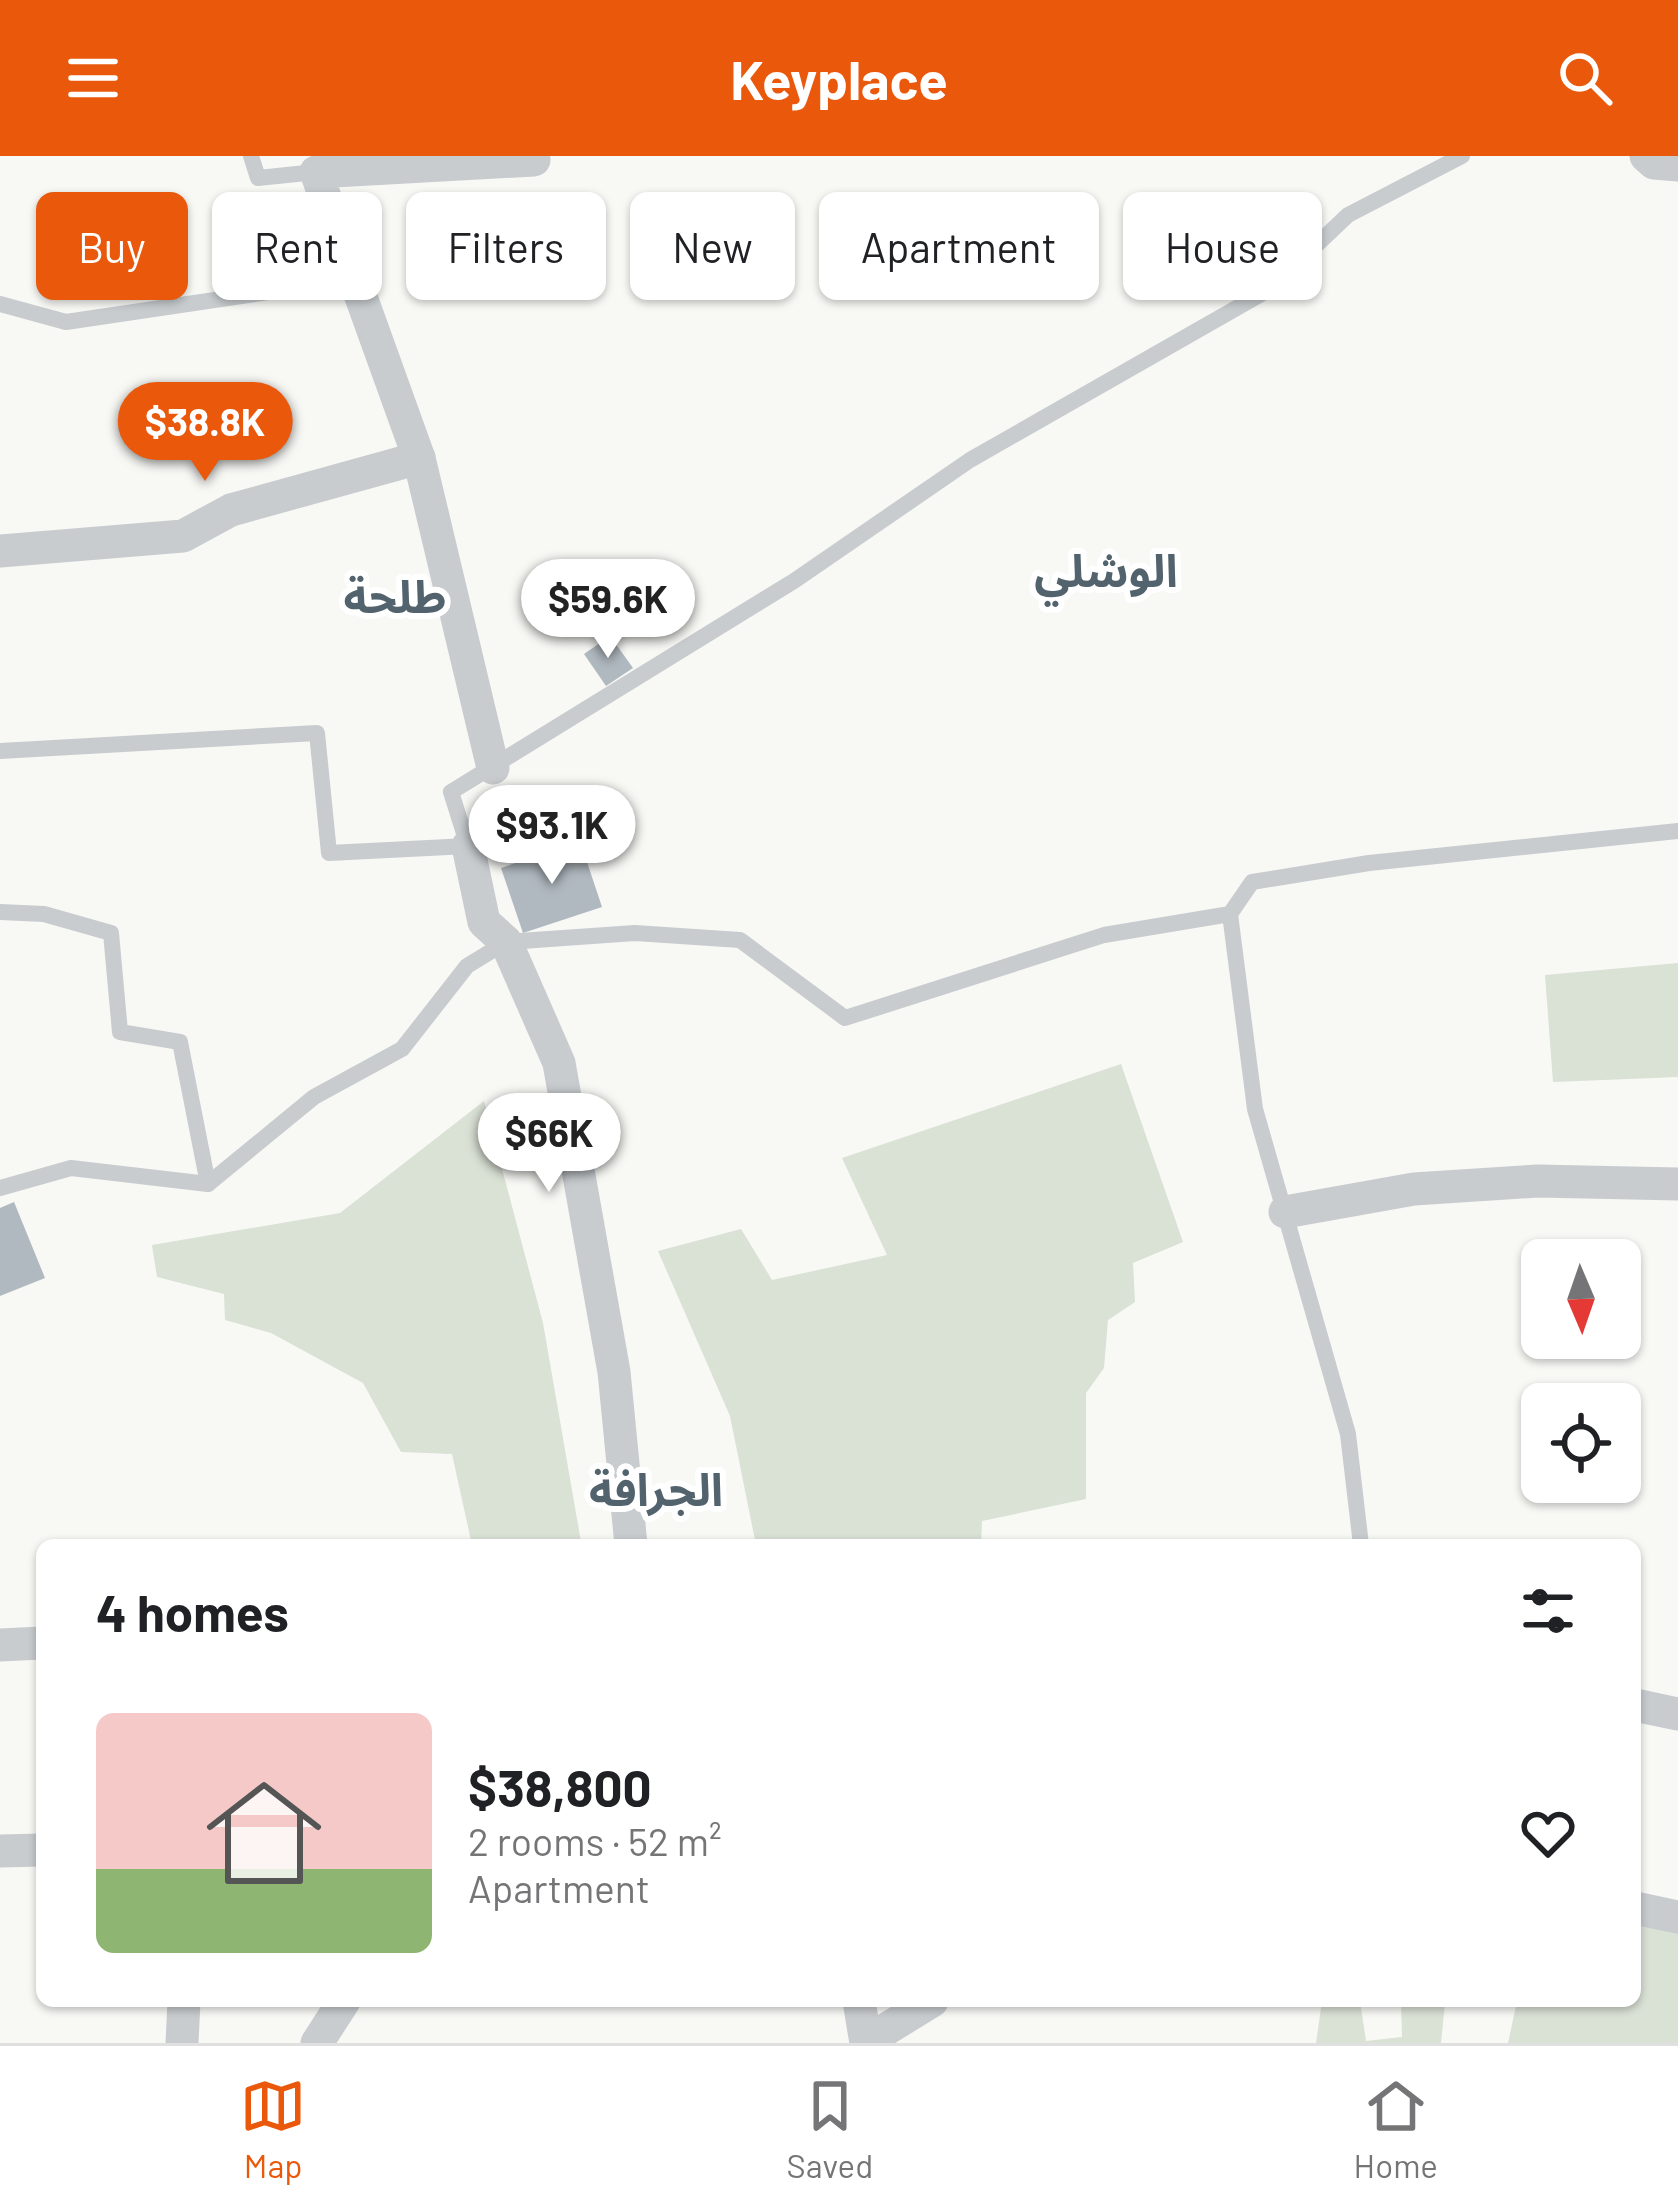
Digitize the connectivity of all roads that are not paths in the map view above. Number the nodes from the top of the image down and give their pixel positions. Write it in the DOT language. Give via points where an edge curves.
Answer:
graph roads {
  1 [pos="251,156"];
  2 [pos="1462,156"];
  3 [pos="1646,156"];
  4 [pos="537,157"];
  5 [pos="1678,165"];
  6 [pos="316,172"];
  7 [pos="322,192"];
  8 [pos="215,300"];
  9 [pos="358,300"];
  10 [pos="0,304"];
  11 [pos="419,458"];
  12 [pos="0,551"];
  13 [pos="0,751"];
  14 [pos="493,768"];
  15 [pos="1678,831"];
  16 [pos="468,846"];
  17 [pos="0,912"];
  18 [pos="1230,914"];
  19 [pos="506,942"];
  20 [pos="208,1184"];
  21 [pos="1678,1184"];
  22 [pos="0,1189"];
  23 [pos="1285,1212"];
  24 [pos="631,1539"];
  25 [pos="1360,1539"];
  26 [pos="36,1643"];
  27 [pos="0,1645"];
  28 [pos="1641,1706"];
  29 [pos="1678,1714"];
  30 [pos="36,1850"];
  31 [pos="0,1851"];
  32 [pos="1641,1909"];
  33 [pos="1678,1917"];
  34 [pos="184,2007"];
  35 [pos="340,2007"];
  36 [pos="860,2007"];
  37 [pos="922,2007"];
  38 [pos="867,2042"];
  39 [pos="182,2043"];
  40 [pos="317,2043"];
  1 -- 6 [label="lane" via="258,178"];
  2 -- 14 [label="lane" via="1348,214 1270,289 970,460 794,581"];
  3 -- 5 [label="street"];
  4 -- 6 [label="street"];
  6 -- 7 [label="street"];
  8 -- 10 [label="lane" via="66,322"];
  9 -- 11 [label="street"];
  11 -- 12 [label="street" via="231,510 183,536"];
  11 -- 14 [label="street"];
  13 -- 16 [label="lane" via="317,733 329,853"];
  14 -- 16 [label="lane" via="452,792"];
  15 -- 18 [label="lane" via="1252,882"];
  16 -- 19 [label="street" via="484,922"];
  17 -- 20 [label="lane" via="44,914 111,933 120,1032 180,1042"];
  18 -- 19 [label="lane" via="1104,935 845,1018 740,940 635,933"];
  18 -- 23 [label="lane" via="1255,1109"];
  19 -- 20 [label="lane" via="467,966 402,1049 314,1097"];
  19 -- 24 [label="street" via="559,1063 614,1372"];
  20 -- 22 [label="lane" via="71,1168"];
  21 -- 23 [label="street" via="1435,1187"];
  23 -- 25 [label="lane" via="1348,1435"];
  26 -- 27 [label="street"];
  28 -- 29 [label="street"];
  30 -- 31 [label="street"];
  32 -- 33 [label="street"];
  34 -- 39 [label="street"];
  35 -- 40 [label="street"];
  36 -- 38 [label="street"];
  37 -- 38 [label="street"];
}
